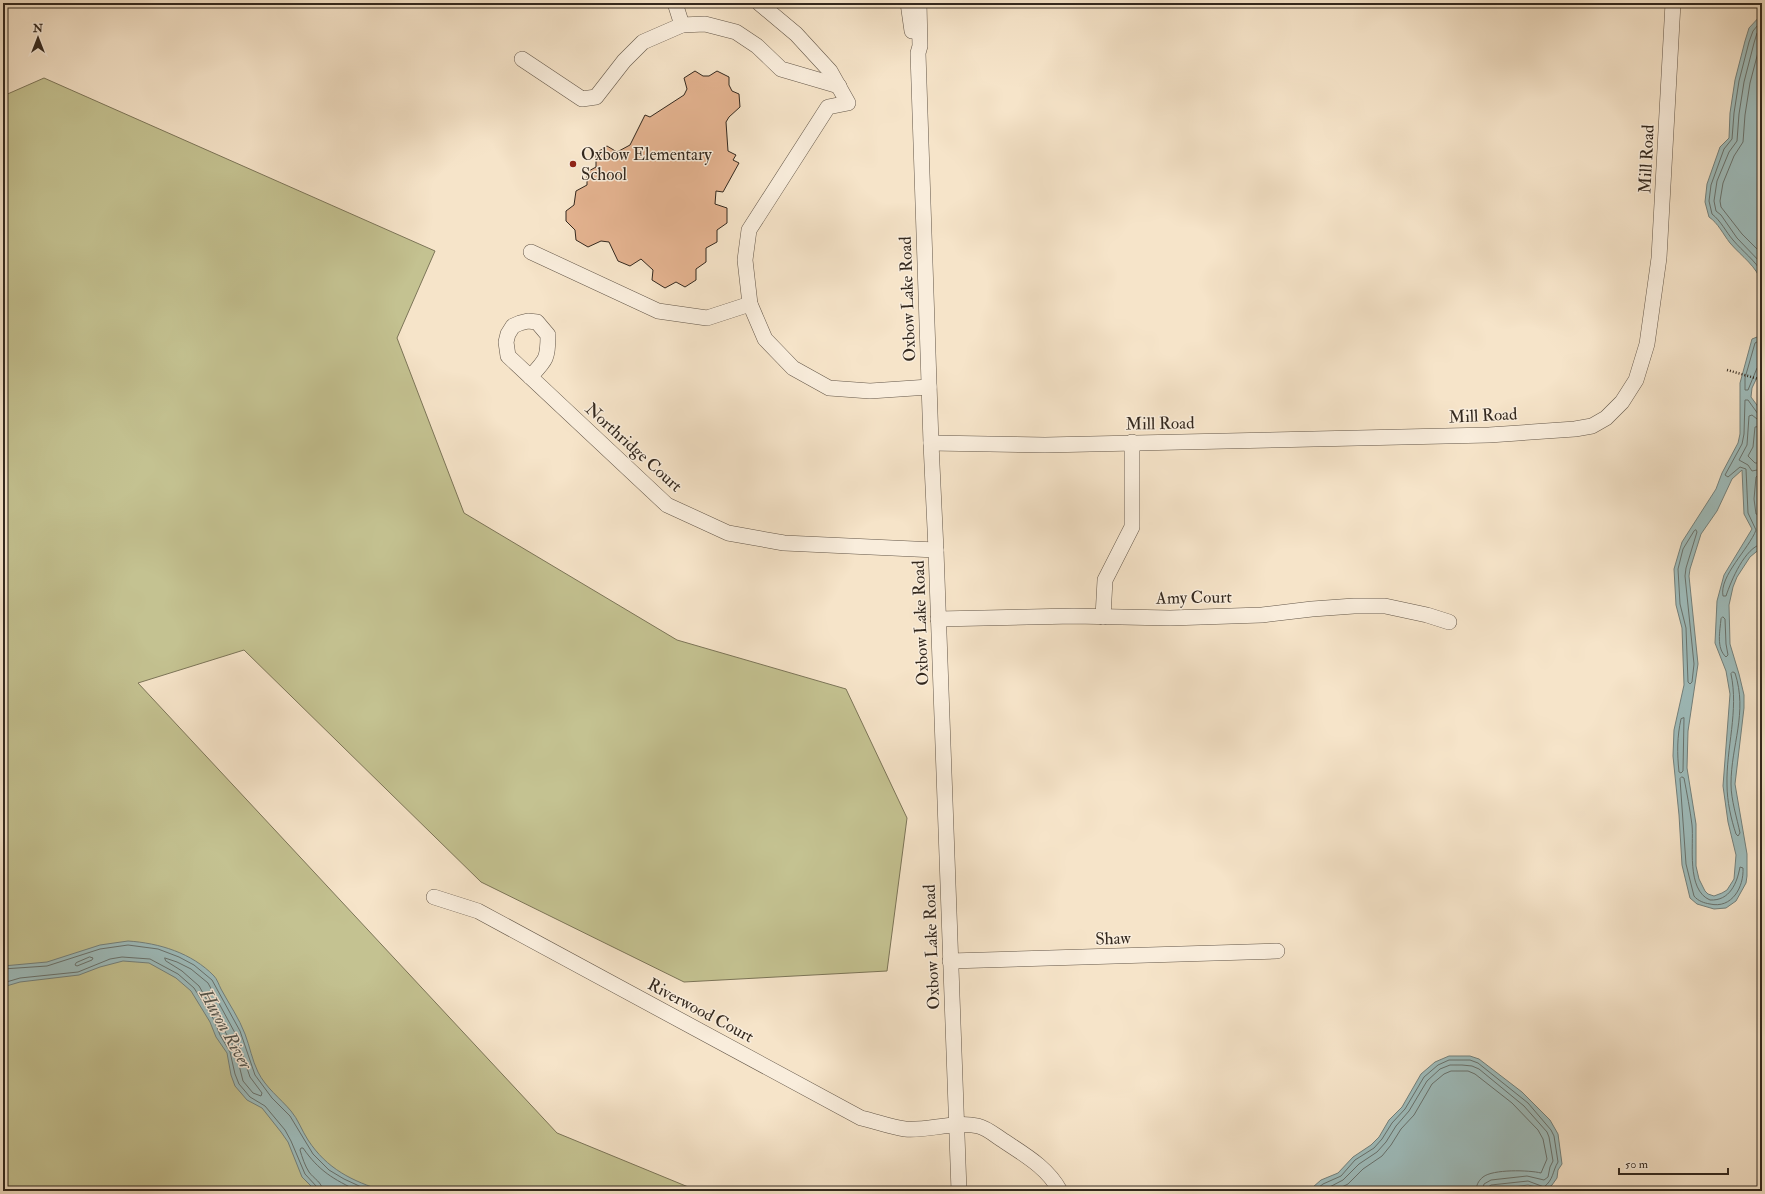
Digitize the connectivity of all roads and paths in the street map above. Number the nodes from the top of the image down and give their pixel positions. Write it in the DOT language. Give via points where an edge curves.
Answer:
graph roads {
  1 [pos="675,3"];
  2 [pos="759,3"];
  3 [pos="908,3"];
  4 [pos="920,3"];
  5 [pos="1673,3"];
  6 [pos="682,25"];
  7 [pos="918,53"];
  8 [pos="522,59"];
  9 [pos="839,86"];
  10 [pos="531,252"];
  11 [pos="750,304"];
  12 [pos="1727,370"];
  13 [pos="530,377"];
  14 [pos="1762,380"];
  15 [pos="929,387"];
  16 [pos="1132,442"];
  17 [pos="931,443"];
  18 [pos="936,550"];
  19 [pos="1103,616"];
  20 [pos="938,619"];
  21 [pos="1449,622"];
  22 [pos="434,897"];
  23 [pos="1277,951"];
  24 [pos="950,962"];
  25 [pos="956,1125"];
  26 [pos="959,1191"];
  27 [pos="1060,1191"];
  1 -- 6 [label="street"];
  2 -- 9 [label="street" via="796,34 830,71"];
  3 -- 7 [label="street, Oxbow Lake Road" via="914,46"];
  4 -- 7 [label="street, Oxbow Lake Road"];
  5 -- 16 [label="street, Mill Road" via="1659,258 1647,344 1636,380 1622,402 1606,418 1592,426 1575,429 1489,435"];
  6 -- 8 [label="street" via="643,42 624,61 596,97 582,99"];
  6 -- 9 [label="street" via="705,24 736,32 757,46 781,69"];
  7 -- 15 [label="street, Oxbow Lake Road"];
  9 -- 11 [label="street" via="848,102 828,107 749,230 745,260"];
  10 -- 11 [label="street" via="658,311 707,318"];
  11 -- 15 [label="street" via="766,340 793,368 829,388 870,391"];
  12 -- 14 [label="path"];
  13 -- 18 [label="street, Northridge Court" via="667,505 728,533 784,543"];
  15 -- 17 [label="street, Oxbow Lake Road"];
  16 -- 17 [label="street, Mill Road" via="1004,446"];
  16 -- 19 [label="street" via="1132,527 1105,580"];
  17 -- 18 [label="street, Oxbow Lake Road"];
  18 -- 20 [label="street, Oxbow Lake Road"];
  19 -- 20 [label="street, Amy Court"];
  19 -- 21 [label="street, Amy Court" via="1170,618 1262,615 1312,609 1385,606"];
  20 -- 24 [label="street, Oxbow Lake Road"];
  22 -- 25 [label="street, Riverwood Court" via="478,912 861,1118 905,1129"];
  23 -- 24 [label="street, Shaw"];
  24 -- 25 [label="street, Oxbow Lake Road"];
  25 -- 26 [label="street, Oxbow Lake Road"];
  25 -- 27 [label="street, Riverwood Court" via="978,1126 990,1132 1034,1160"];
}
